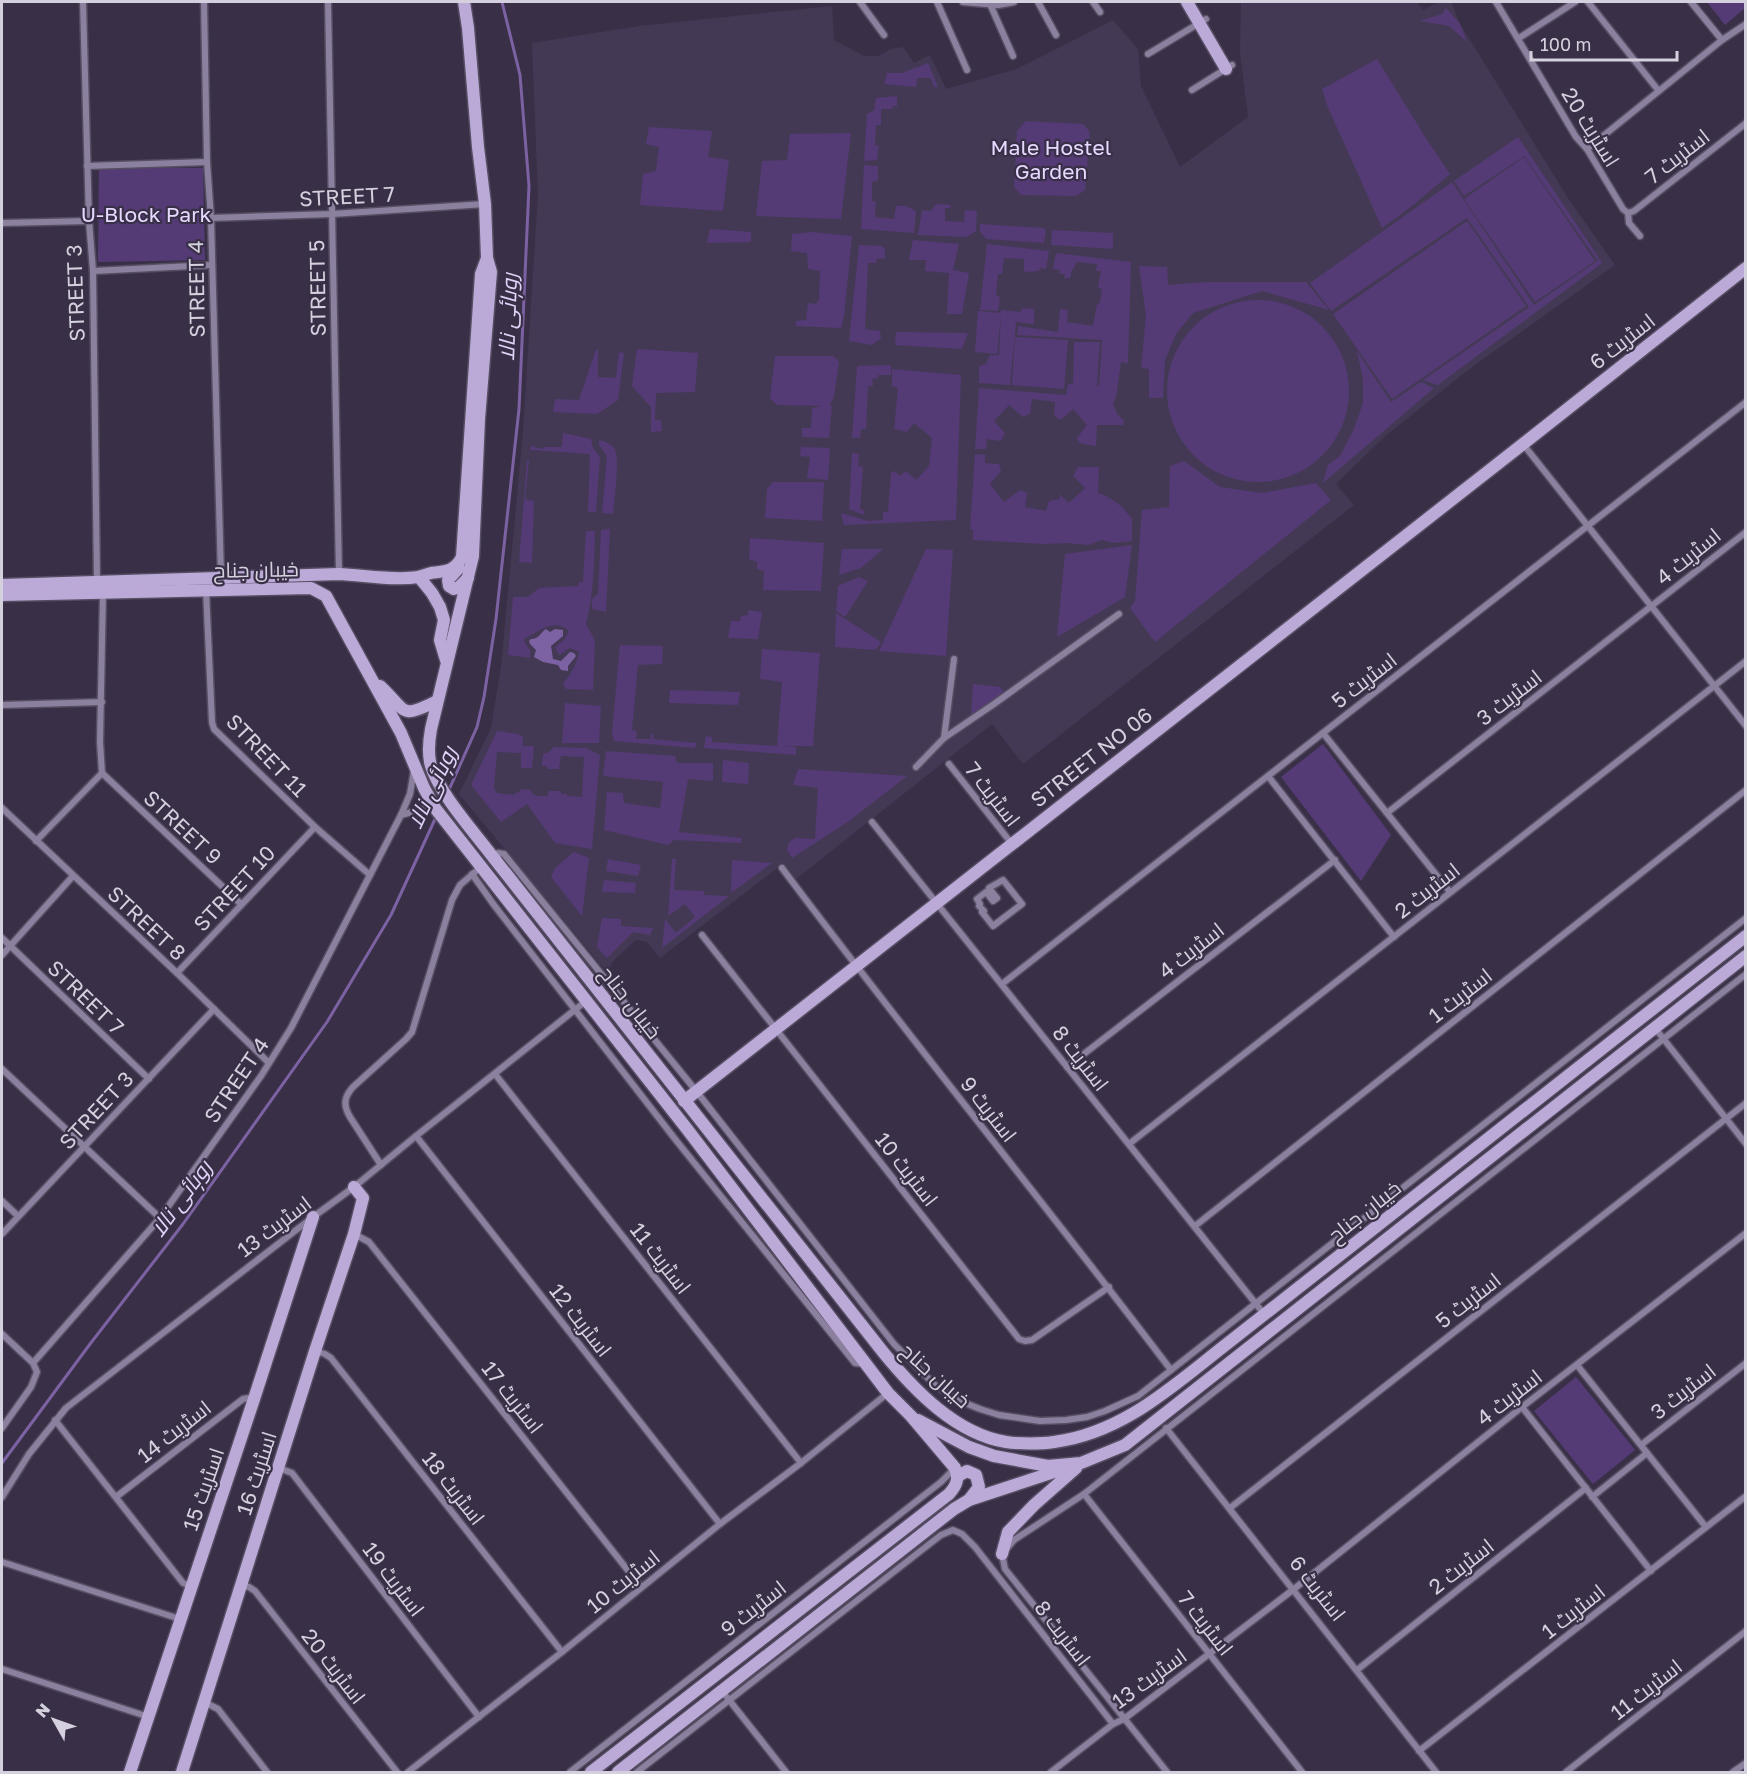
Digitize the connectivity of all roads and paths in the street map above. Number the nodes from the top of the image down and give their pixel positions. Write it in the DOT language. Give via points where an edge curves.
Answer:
graph roads {
  1 [pos="83,2"];
  2 [pos="204,2"];
  3 [pos="328,2"];
  4 [pos="464,2"];
  5 [pos="860,2"];
  6 [pos="937,2"];
  7 [pos="963,2"];
  8 [pos="981,2"];
  9 [pos="1014,2"];
  10 [pos="1038,2"];
  11 [pos="1093,2"];
  12 [pos="1187,2"];
  13 [pos="1194,2"];
  14 [pos="1496,2"];
  15 [pos="1575,2"];
  16 [pos="1588,2"];
  17 [pos="1692,2"];
  18 [pos="990,4"];
  19 [pos="1100,12"];
  20 [pos="1203,21"];
  21 [pos="1746,24"];
  22 [pos="884,35"];
  23 [pos="1056,35"];
  24 [pos="1519,38"];
  25 [pos="1722,39"];
  26 [pos="1148,54"];
  27 [pos="1013,56"];
  28 [pos="1229,67"];
  29 [pos="966,70"];
  30 [pos="1192,90"];
  31 [pos="1658,90"];
  32 [pos="1746,123"];
  33 [pos="1587,149"];
  34 [pos="207,162"];
  35 [pos="87,166"];
  36 [pos="485,204"];
  37 [pos="1628,213"];
  38 [pos="332,214"];
  39 [pos="211,218"];
  40 [pos="89,221"];
  41 [pos="2,224"];
  42 [pos="1641,236"];
  43 [pos="487,258"];
  44 [pos="211,266"];
  45 [pos="1746,268"];
  46 [pos="93,272"];
  47 [pos="1746,402"];
  48 [pos="1523,444"];
  49 [pos="1588,526"];
  50 [pos="1746,532"];
  51 [pos="462,557"];
  52 [pos="339,574"];
  53 [pos="220,576"];
  54 [pos="418,577"];
  55 [pos="468,578"];
  56 [pos="2,585"];
  57 [pos="100,588"];
  58 [pos="206,590"];
  59 [pos="2,595"];
  60 [pos="1652,607"];
  61 [pos="1119,614"];
  62 [pos="954,659"];
  63 [pos="446,661"];
  64 [pos="1746,661"];
  65 [pos="371,678"];
  66 [pos="1714,686"];
  67 [pos="437,701"];
  68 [pos="102,702"];
  69 [pos="2,705"];
  70 [pos="1746,726"];
  71 [pos="1323,733"];
  72 [pos="944,738"];
  73 [pos="949,764"];
  74 [pos="415,766"];
  75 [pos="915,767"];
  76 [pos="102,773"];
  77 [pos="1269,776"];
  78 [pos="1746,790"];
  79 [pos="434,807"];
  80 [pos="2,808"];
  81 [pos="1387,813"];
  82 [pos="401,815"];
  83 [pos="872,822"];
  84 [pos="315,827"];
  85 [pos="36,841"];
  86 [pos="1012,844"];
  87 [pos="493,857"];
  88 [pos="1335,860"];
  89 [pos="782,868"];
  90 [pos="477,870"];
  91 [pos="370,875"];
  92 [pos="73,876"];
  93 [pos="1450,892"];
  94 [pos="977,899"];
  95 [pos="937,903"];
  96 [pos="241,904"];
  97 [pos="1746,918"];
  98 [pos="702,935"];
  99 [pos="1746,936"];
  100 [pos="1394,937"];
  101 [pos="2,938"];
  102 [pos="10,946"];
  103 [pos="2,956"];
  104 [pos="1746,956"];
  105 [pos="855,967"];
  106 [pos="177,973"];
  107 [pos="1746,974"];
  108 [pos="1002,984"];
  109 [pos="587,1001"];
  110 [pos="214,1009"];
  111 [pos="576,1011"];
  112 [pos="1654,1027"];
  113 [pos="776,1029"];
  114 [pos="1662,1039"];
  115 [pos="269,1063"];
  116 [pos="1067,1067"];
  117 [pos="2,1069"];
  118 [pos="495,1074"];
  119 [pos="149,1079"];
  120 [pos="697,1092"];
  121 [pos="684,1101"];
  122 [pos="1746,1103"];
  123 [pos="1726,1119"];
  124 [pos="687,1129"];
  125 [pos="416,1136"];
  126 [pos="675,1138"];
  127 [pos="1129,1144"];
  128 [pos="1746,1144"];
  129 [pos="84,1147"];
  130 [pos="381,1165"];
  131 [pos="354,1187"];
  132 [pos="2,1201"];
  133 [pos="18,1216"];
  134 [pos="312,1217"];
  135 [pos="160,1218"];
  136 [pos="1195,1226"];
  137 [pos="1746,1233"];
  138 [pos="2,1234"];
  139 [pos="354,1234"];
  140 [pos="1109,1287"];
  141 [pos="1256,1302"];
  142 [pos="1264,1314"];
  143 [pos="2,1334"];
  144 [pos="894,1344"];
  145 [pos="315,1352"];
  146 [pos="883,1352"];
  147 [pos="33,1363"];
  148 [pos="1746,1363"];
  149 [pos="867,1364"];
  150 [pos="1577,1365"];
  151 [pos="1171,1370"];
  152 [pos="888,1393"];
  153 [pos="254,1399"];
  154 [pos="1142,1401"];
  155 [pos="1522,1407"];
  156 [pos="911,1416"];
  157 [pos="55,1420"];
  158 [pos="2,1428"];
  159 [pos="1166,1428"];
  160 [pos="1641,1445"];
  161 [pos="1647,1453"];
  162 [pos="801,1463"];
  163 [pos="1081,1463"];
  164 [pos="279,1467"];
  165 [pos="956,1472"];
  166 [pos="1586,1488"];
  167 [pos="1084,1494"];
  168 [pos="1746,1496"];
  169 [pos="2,1497"];
  170 [pos="116,1497"];
  171 [pos="1592,1497"];
  172 [pos="969,1500"];
  173 [pos="1230,1508"];
  174 [pos="720,1524"];
  175 [pos="1706,1527"];
  176 [pos="1002,1554"];
  177 [pos="2,1562"];
  178 [pos="1651,1571"];
  179 [pos="191,1586"];
  180 [pos="241,1586"];
  181 [pos="641,1587"];
  182 [pos="1294,1589"];
  183 [pos="180,1619"];
  184 [pos="1746,1631"];
  185 [pos="562,1652"];
  186 [pos="1209,1654"];
  187 [pos="2,1669"];
  188 [pos="1357,1670"];
  189 [pos="725,1696"];
  190 [pos="204,1701"];
  191 [pos="149,1717"];
  192 [pos="479,1717"];
  193 [pos="1124,1719"];
  194 [pos="1113,1724"];
  195 [pos="1419,1751"];
  196 [pos="1746,1763"];
  197 [pos="130,1773"];
  198 [pos="183,1773"];
  199 [pos="267,1773"];
  200 [pos="397,1773"];
  201 [pos="408,1773"];
  202 [pos="570,1773"];
  203 [pos="591,1773"];
  204 [pos="618,1773"];
  205 [pos="638,1773"];
  206 [pos="786,1773"];
  207 [pos="1051,1773"];
  208 [pos="1167,1773"];
  209 [pos="1302,1773"];
  210 [pos="1437,1773"];
  211 [pos="1566,1773"];
  212 [pos="1733,1773"];
  1 -- 35 [label="street, STREET 3"];
  2 -- 34 [label="street, STREET 4"];
  3 -- 38 [label="street, STREET 5"];
  4 -- 36 [label="main road"];
  5 -- 22 [label="street"];
  6 -- 29 [label="street"];
  7 -- 8 [label="street"];
  8 -- 18 [label="street"];
  9 -- 18 [label="street"];
  10 -- 23 [label="street"];
  11 -- 19 [label="street"];
  12 -- 20 [label="main road"];
  13 -- 20 [label="main road"];
  14 -- 24 [label="street, اسٹریٹ 20"];
  15 -- 24 [label="street"];
  16 -- 31 [label="street"];
  17 -- 25 [label="street"];
  18 -- 27 [label="street"];
  20 -- 26 [label="street"];
  20 -- 28 [label="main road"];
  21 -- 25 [label="street"];
  24 -- 33 [label="street, اسٹریٹ 20" via="1576,137"];
  25 -- 31 [label="street"];
  28 -- 30 [label="street"];
  31 -- 33 [label="street"];
  32 -- 37 [label="street, اسٹریٹ 7"];
  33 -- 37 [label="street, اسٹریٹ 20"];
  34 -- 35 [label="street"];
  34 -- 39 [label="street, STREET 4"];
  35 -- 40 [label="street, STREET 3"];
  36 -- 38 [label="street, STREET 7"];
  36 -- 43 [label="main road"];
  37 -- 42 [label="street, اسٹریٹ 20" via="1629,223"];
  38 -- 39 [label="street, STREET 7"];
  38 -- 52 [label="street, STREET 5"];
  39 -- 44 [label="street, STREET 4"];
  40 -- 41 [label="street"];
  40 -- 46 [label="street, STREET 3"];
  43 -- 51 [label="main road" via="481,274"];
  43 -- 55 [label="main road, خیبان جناح" via="491,272"];
  44 -- 46 [label="street"];
  44 -- 53 [label="street, STREET 4"];
  45 -- 48 [label="main road, اسٹریٹ 6"];
  46 -- 57 [label="street, STREET 3"];
  47 -- 49 [label="street, اسٹریٹ 5"];
  48 -- 49 [label="street"];
  48 -- 86 [label="main road, STREET NO 06"];
  49 -- 60 [label="street"];
  49 -- 71 [label="street, اسٹریٹ 5"];
  50 -- 60 [label="street, اسٹریٹ 4"];
  51 -- 54 [label="main road, خیبان جناح" via="449,570"];
  51 -- 55 [label="main road" via="447,584 454,589"];
  52 -- 53 [label="main road, خیبان جناح"];
  52 -- 54 [label="main road, خیبان جناح"];
  53 -- 57 [label="main road, خیبان جناح"];
  54 -- 63 [label="main road" via="440,607 444,620 440,640"];
  55 -- 63 [label="main road, خیبان جناح"];
  56 -- 57 [label="main road, خیبان جناح"];
  57 -- 58 [label="main road, خیبان جناح"];
  57 -- 59 [label="main road, خیبان جناح"];
  57 -- 68 [label="street"];
  58 -- 65 [label="main road, خیبان جناح" via="311,588 322,592"];
  58 -- 84 [label="street, STREET 11" via="214,729"];
  60 -- 66 [label="street"];
  60 -- 81 [label="street, اسٹریٹ 3"];
  61 -- 72 [label="street"];
  62 -- 72 [label="street"];
  63 -- 67 [label="main road, خیبان جناح"];
  64 -- 66 [label="street, اسٹریٹ 2"];
  65 -- 67 [label="main road" via="408,713"];
  65 -- 74 [label="main road, خیبان جناح"];
  66 -- 70 [label="street"];
  66 -- 93 [label="street, اسٹریٹ 2"];
  67 -- 87 [label="main road, خیبان جناح" via="429,741 434,773"];
  68 -- 69 [label="street"];
  68 -- 76 [label="street"];
  71 -- 77 [label="street, اسٹریٹ 5"];
  71 -- 81 [label="street"];
  72 -- 75 [label="street"];
  73 -- 86 [label="street, اسٹریٹ 7"];
  74 -- 79 [label="main road, خیبان جناح"];
  74 -- 82 [label="street, STREET 4"];
  76 -- 85 [label="street"];
  76 -- 96 [label="street, STREET 9"];
  77 -- 88 [label="street"];
  77 -- 108 [label="street, اسٹریٹ 5"];
  78 -- 136 [label="street, اسٹریٹ 1"];
  79 -- 82 [label="street"];
  79 -- 90 [label="main road, خیبان جناح"];
  80 -- 85 [label="street, STREET 8"];
  81 -- 93 [label="street"];
  82 -- 91 [label="street, STREET 4"];
  83 -- 95 [label="street, اسٹریٹ 8"];
  84 -- 91 [label="street, STREET 11"];
  84 -- 96 [label="street, STREET 10"];
  85 -- 92 [label="street, STREET 8"];
  86 -- 95 [label="main road, STREET NO 06"];
  87 -- 120 [label="street" via="504,854"];
  87 -- 121 [label="main road, خیبان جناح"];
  88 -- 100 [label="street"];
  88 -- 116 [label="street, اسٹریٹ 4"];
  89 -- 105 [label="street, اسٹریٹ 9"];
  90 -- 109 [label="main road, خیبان جناح"];
  90 -- 111 [label="street" via="494,905"];
  90 -- 130 [label="street" via="460,885 452,900 411,1032 347,1093 345,1109"];
  91 -- 115 [label="street, STREET 4"];
  92 -- 102 [label="street"];
  92 -- 106 [label="street, STREET 8"];
  93 -- 100 [label="street, اسٹریٹ 2"];
  94 -- 94 [label="street" via="986,892 993,901 997,898 989,888 1003,880 1022,904 993,926"];
  95 -- 105 [label="main road, STREET NO 06"];
  95 -- 108 [label="street, اسٹریٹ 8"];
  96 -- 106 [label="street, STREET 10"];
  97 -- 141 [label="street"];
  98 -- 113 [label="street, اسٹریٹ 10"];
  99 -- 142 [label="main road, خیبان جناح"];
  100 -- 127 [label="street, اسٹریٹ 2"];
  101 -- 102 [label="street, STREET 7"];
  102 -- 103 [label="street"];
  102 -- 119 [label="street, STREET 7"];
  104 -- 112 [label="main road, خیبان جناح"];
  105 -- 113 [label="main road, STREET NO 06"];
  105 -- 140 [label="street, اسٹریٹ 9"];
  106 -- 110 [label="street, STREET 8"];
  107 -- 114 [label="street"];
  108 -- 116 [label="street, اسٹریٹ 8"];
  109 -- 111 [label="street, اسٹریٹ 13"];
  109 -- 124 [label="main road, خیبان جناح"];
  110 -- 115 [label="street, STREET 8"];
  110 -- 119 [label="street, STREET 3"];
  111 -- 118 [label="street, اسٹریٹ 13"];
  111 -- 126 [label="street"];
  112 -- 114 [label="street"];
  112 -- 163 [label="main road, خیبان جناح" via="1125,1444"];
  113 -- 120 [label="main road, STREET NO 06"];
  113 -- 140 [label="street, اسٹریٹ 10" via="1019,1338 1032,1340"];
  114 -- 123 [label="street"];
  114 -- 159 [label="street"];
  115 -- 135 [label="street, STREET 4"];
  116 -- 127 [label="street, اسٹریٹ 8"];
  117 -- 129 [label="street"];
  118 -- 125 [label="street, اسٹریٹ 13"];
  118 -- 162 [label="street, اسٹریٹ 11"];
  119 -- 129 [label="street, STREET 3"];
  120 -- 121 [label="main road, STREET NO 06"];
  120 -- 144 [label="street"];
  121 -- 146 [label="main road, خیبان جناح"];
  122 -- 123 [label="street"];
  123 -- 128 [label="street"];
  123 -- 173 [label="street, اسٹریٹ 5"];
  124 -- 126 [label="street"];
  124 -- 149 [label="main road, خیبان جناح"];
  125 -- 130 [label="street, اسٹریٹ 13"];
  125 -- 174 [label="street, اسٹریٹ 12"];
  126 -- 149 [label="street" via="855,1363"];
  127 -- 136 [label="street, اسٹریٹ 8"];
  129 -- 133 [label="street, STREET 3"];
  129 -- 135 [label="street"];
  130 -- 131 [label="street, اسٹریٹ 13"];
  131 -- 134 [label="street, اسٹریٹ 13"];
  131 -- 139 [label="main road, اسٹریٹ 16" via="363,1198"];
  132 -- 133 [label="street"];
  133 -- 138 [label="street, STREET 3"];
  134 -- 153 [label="main road, اسٹریٹ 15"];
  134 -- 157 [label="street, اسٹریٹ 13"];
  135 -- 147 [label="street, STREET 4"];
  136 -- 141 [label="street, اسٹریٹ 8"];
  137 -- 150 [label="street, اسٹریٹ 4"];
  139 -- 145 [label="main road, اسٹریٹ 16"];
  139 -- 181 [label="street, اسٹریٹ 17" via="369,1242"];
  140 -- 151 [label="street, اسٹریٹ 9"];
  141 -- 142 [label="street, اسٹریٹ 8"];
  141 -- 151 [label="street"];
  142 -- 154 [label="main road, خیبان جناح"];
  143 -- 147 [label="street"];
  144 -- 146 [label="street"];
  144 -- 154 [label="street" via="936,1386 964,1403 999,1415 1066,1420"];
  145 -- 164 [label="main road, اسٹریٹ 16"];
  145 -- 185 [label="street, اسٹریٹ 18" via="331,1358"];
  146 -- 154 [label="main road, خیبان جناح" via="915,1388 947,1415 981,1434 1007,1442 1053,1442 1098,1432"];
  147 -- 158 [label="street" via="36,1379"];
  148 -- 160 [label="street, اسٹریٹ 3"];
  149 -- 152 [label="main road, خیبان جناح"];
  150 -- 155 [label="street, اسٹریٹ 4"];
  150 -- 160 [label="street"];
  151 -- 154 [label="street"];
  152 -- 156 [label="main road, خیبان جناح"];
  152 -- 162 [label="street, اسٹریٹ 10"];
  153 -- 170 [label="street, اسٹریٹ 14" via="243,1399"];
  153 -- 179 [label="main road, اسٹریٹ 15"];
  155 -- 166 [label="street"];
  155 -- 182 [label="street, اسٹریٹ 4"];
  156 -- 163 [label="main road, خیبان جناح" via="994,1456 1048,1466"];
  156 -- 165 [label="main road, خیبان جناح"];
  157 -- 169 [label="street, اسٹریٹ 13"];
  157 -- 170 [label="street"];
  159 -- 167 [label="street"];
  159 -- 173 [label="street, اسٹریٹ 6"];
  160 -- 161 [label="street"];
  161 -- 171 [label="street"];
  161 -- 175 [label="street"];
  162 -- 174 [label="street, اسٹریٹ 10"];
  163 -- 172 [label="main road"];
  163 -- 176 [label="main road" via="1008,1532"];
  164 -- 180 [label="main road, اسٹریٹ 16"];
  164 -- 192 [label="street, اسٹریٹ 19" via="292,1473"];
  165 -- 172 [label="main road" via="976,1475 979,1487"];
  165 -- 202 [label="street, اسٹریٹ 9"];
  165 -- 203 [label="main road" via="956,1486 949,1494"];
  166 -- 171 [label="street"];
  166 -- 188 [label="street, اسٹریٹ 2"];
  167 -- 176 [label="street" via="1014,1540"];
  167 -- 186 [label="street, اسٹریٹ 7"];
  168 -- 175 [label="street, اسٹریٹ 1"];
  170 -- 179 [label="street" via="183,1583"];
  171 -- 178 [label="street"];
  172 -- 189 [label="main road"];
  173 -- 182 [label="street, اسٹریٹ 6"];
  174 -- 181 [label="street, اسٹریٹ 10"];
  175 -- 178 [label="street, اسٹریٹ 1"];
  176 -- 193 [label="street" via="1005,1569"];
  177 -- 183 [label="street"];
  178 -- 195 [label="street, اسٹریٹ 1"];
  179 -- 183 [label="main road, اسٹریٹ 15"];
  180 -- 190 [label="main road, اسٹریٹ 16"];
  180 -- 200 [label="street, اسٹریٹ 20" via="255,1591"];
  181 -- 185 [label="street, اسٹریٹ 10"];
  182 -- 186 [label="street, اسٹریٹ 13"];
  182 -- 188 [label="street, اسٹریٹ 6"];
  183 -- 191 [label="main road, اسٹریٹ 15"];
  184 -- 211 [label="street, اسٹریٹ 11"];
  185 -- 192 [label="street, اسٹریٹ 10"];
  186 -- 193 [label="street, اسٹریٹ 13"];
  186 -- 209 [label="street, اسٹریٹ 7"];
  187 -- 191 [label="street"];
  188 -- 195 [label="street, اسٹریٹ 6"];
  189 -- 194 [label="street, اسٹریٹ 8" via="952,1530 962,1534 987,1563"];
  189 -- 204 [label="main road"];
  189 -- 205 [label="street, اسٹریٹ 8"];
  189 -- 206 [label="street"];
  190 -- 198 [label="main road, اسٹریٹ 16"];
  190 -- 199 [label="street" via="218,1709"];
  191 -- 197 [label="main road, اسٹریٹ 15"];
  192 -- 201 [label="street, اسٹریٹ 10"];
  193 -- 194 [label="street, اسٹریٹ 13"];
  193 -- 208 [label="street"];
  194 -- 207 [label="street, اسٹریٹ 13"];
  195 -- 210 [label="street, اسٹریٹ 6"];
  196 -- 212 [label="street"];
}
